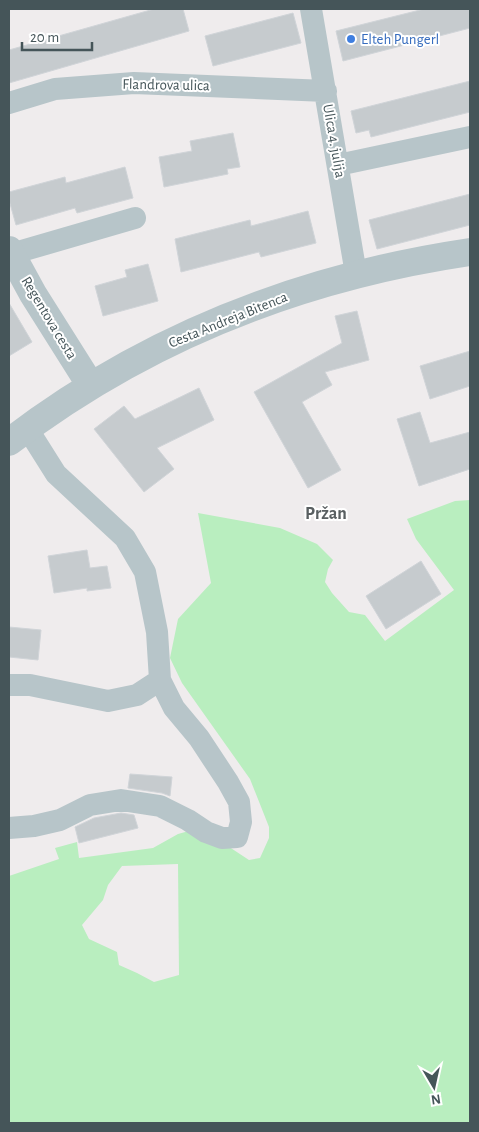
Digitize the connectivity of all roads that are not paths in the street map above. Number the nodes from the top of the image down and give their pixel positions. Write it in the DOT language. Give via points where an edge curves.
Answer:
graph roads {
  1 [pos="311,9"];
  2 [pos="326,91"];
  3 [pos="9,103"];
  4 [pos="470,137"];
  5 [pos="338,165"];
  6 [pos="136,218"];
  7 [pos="10,252"];
  8 [pos="470,252"];
  9 [pos="356,274"];
  10 [pos="91,386"];
  11 [pos="18,435"];
  12 [pos="160,680"];
  13 [pos="9,685"];
  14 [pos="9,828"];
  1 -- 2 [label="street, Ulica 4. julija"];
  2 -- 3 [label="street, Flandrova ulica" via="134,83 55,90"];
  2 -- 5 [label="street, Ulica 4. julija"];
  4 -- 5 [label="street"];
  5 -- 9 [label="street, Ulica 4. julija"];
  6 -- 7 [label="street"];
  7 -- 10 [label="street, Regentova cesta"];
  8 -- 9 [label="street, Cesta Andreja Bitenca"];
  9 -- 10 [label="street, Cesta Andreja Bitenca" via="260,304 197,330"];
  10 -- 11 [label="street, Cesta Andreja Bitenca"];
  11 -- 12 [label="street" via="125,538 145,572 157,632"];
  12 -- 13 [label="street" via="138,695 108,701 30,685"];
  12 -- 14 [label="street" via="174,708 199,738 239,802 242,822 237,837 222,838 206,832 160,806 121,800 90,805 60,820"];
}
